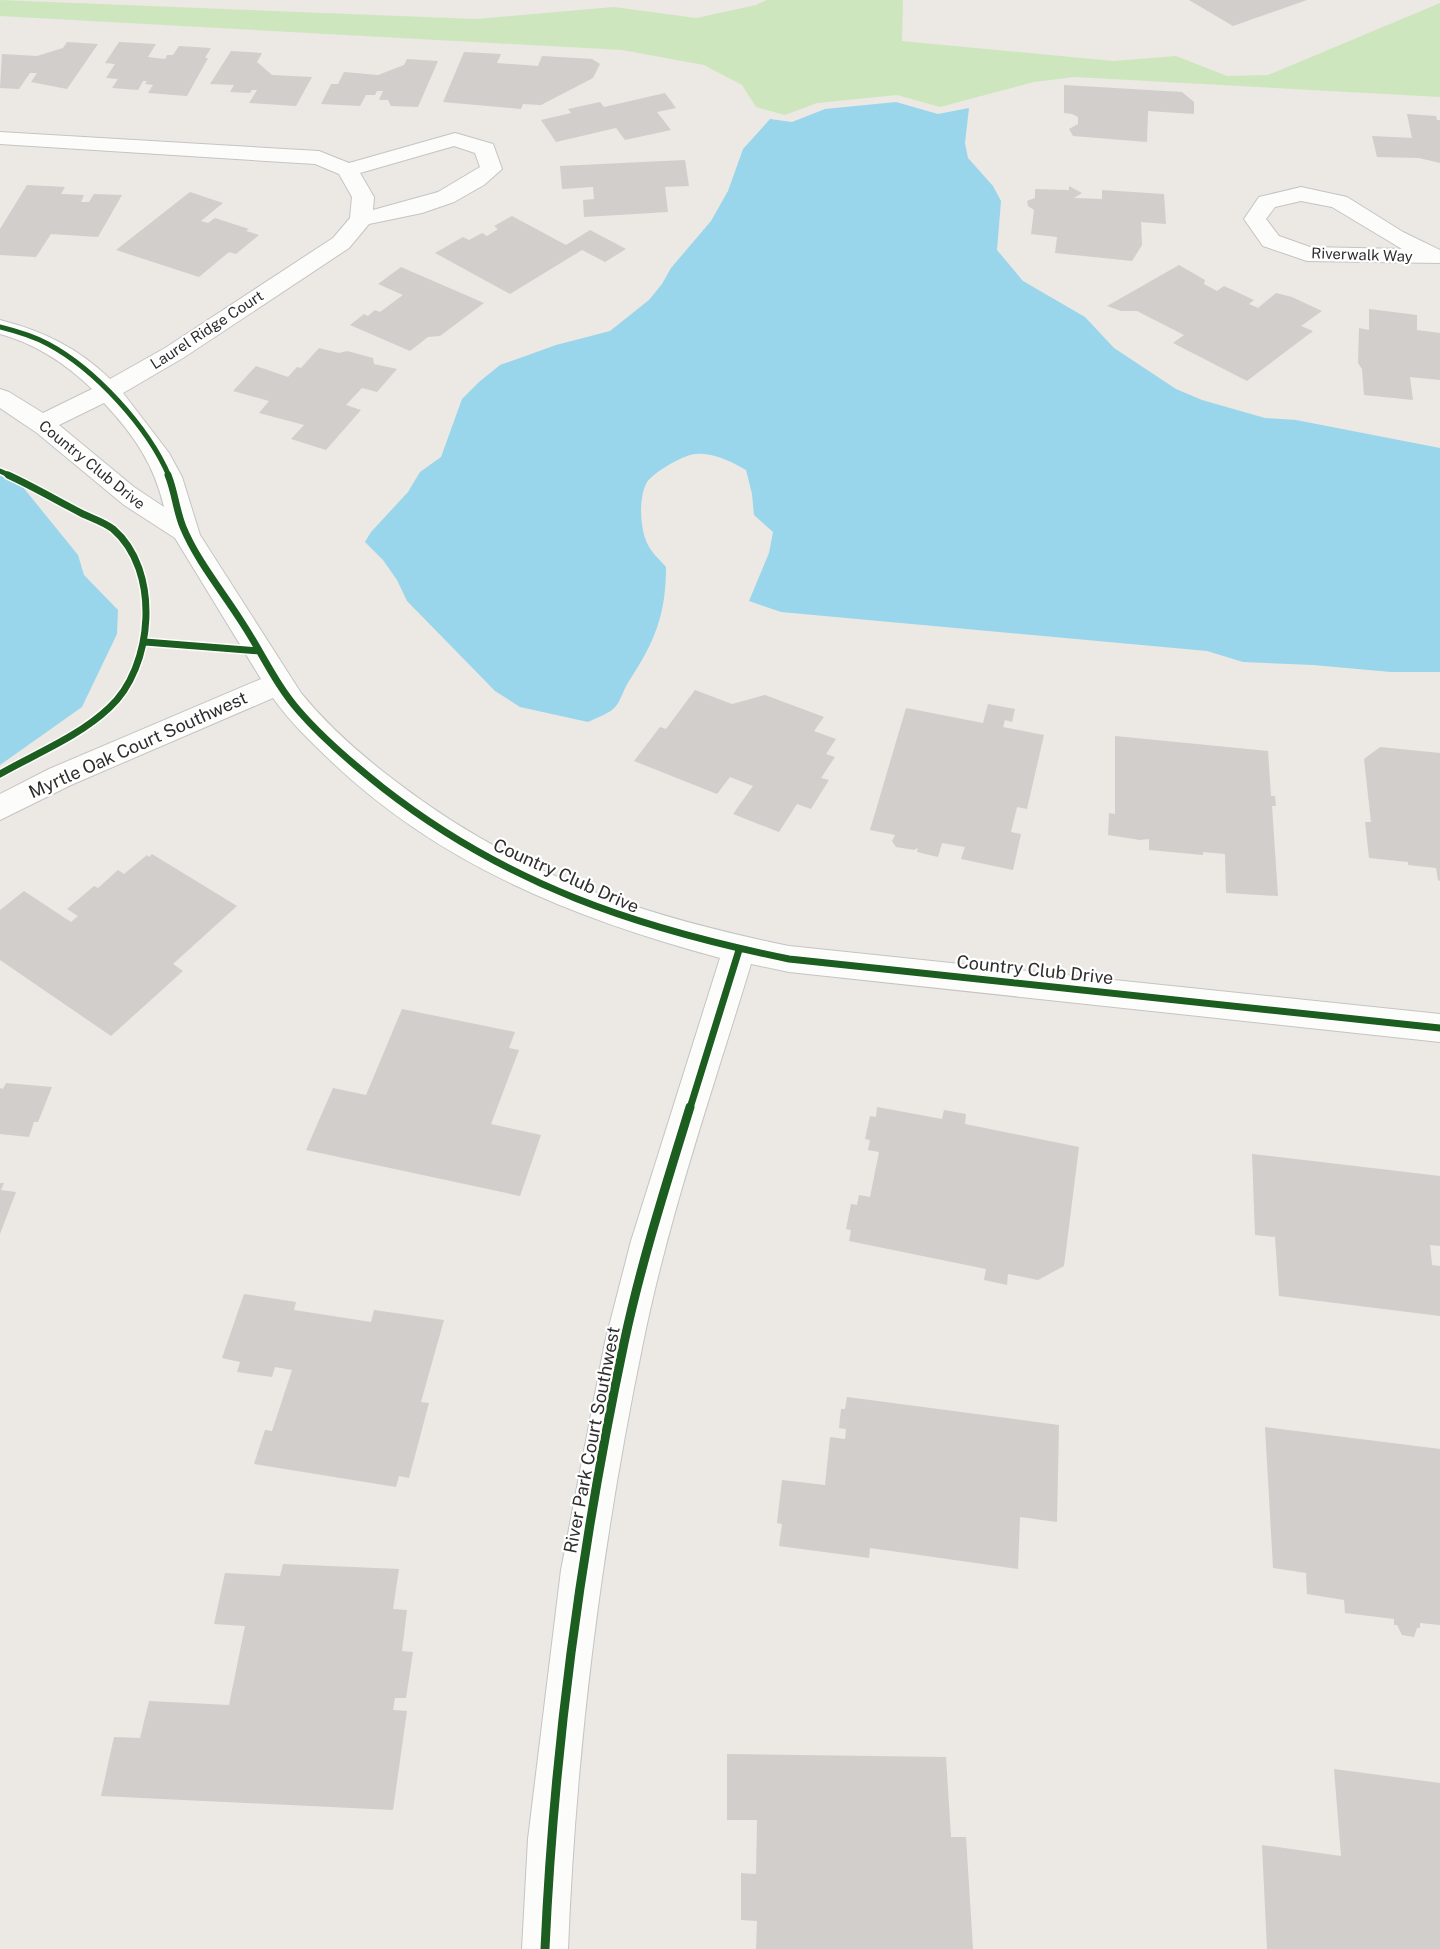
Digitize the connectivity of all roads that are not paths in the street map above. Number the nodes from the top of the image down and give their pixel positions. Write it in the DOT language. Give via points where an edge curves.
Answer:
graph roads {
  1 [pos="0,138"];
  2 [pos="347,170"];
  3 [pos="361,219"];
  4 [pos="1437,258"];
  5 [pos="0,327"];
  6 [pos="108,391"];
  7 [pos="0,397"];
  8 [pos="42,424"];
  9 [pos="185,532"];
  10 [pos="278,684"];
  11 [pos="0,808"];
  12 [pos="739,950"];
  13 [pos="1440,1028"];
  14 [pos="545,1949"];
  1 -- 2 [label="street" via="319,158"];
  2 -- 3 [label="street" via="363,197"];
  2 -- 3 [label="street" via="455,139 485,149 491,169 473,185 441,200"];
  3 -- 6 [label="street, Laurel Ridge Court" via="340,243 174,353"];
  4 -- 4 [label="street, Riverwalk Way" via="1307,254 1270,241 1256,219 1267,202 1301,194 1339,202"];
  5 -- 6 [label="street, Country Club Drive" via="51,345"];
  6 -- 8 [label="street, Laurel Ridge Court"];
  6 -- 9 [label="street, Country Club Drive" via="135,422 166,470"];
  7 -- 8 [label="street, Country Club Drive"];
  8 -- 9 [label="street, Country Club Drive" via="117,486"];
  9 -- 10 [label="street, Country Club Drive"];
  10 -- 11 [label="street, Myrtle Oak Court Southwest" via="60,777"];
  10 -- 12 [label="street, Country Club Drive" via="308,722 384,791 477,853 597,909"];
  12 -- 13 [label="street, Country Club Drive" via="801,961"];
  12 -- 14 [label="street, River Park Court Southwest" via="649,1241 624,1342 582,1570 550,1839"];
}
